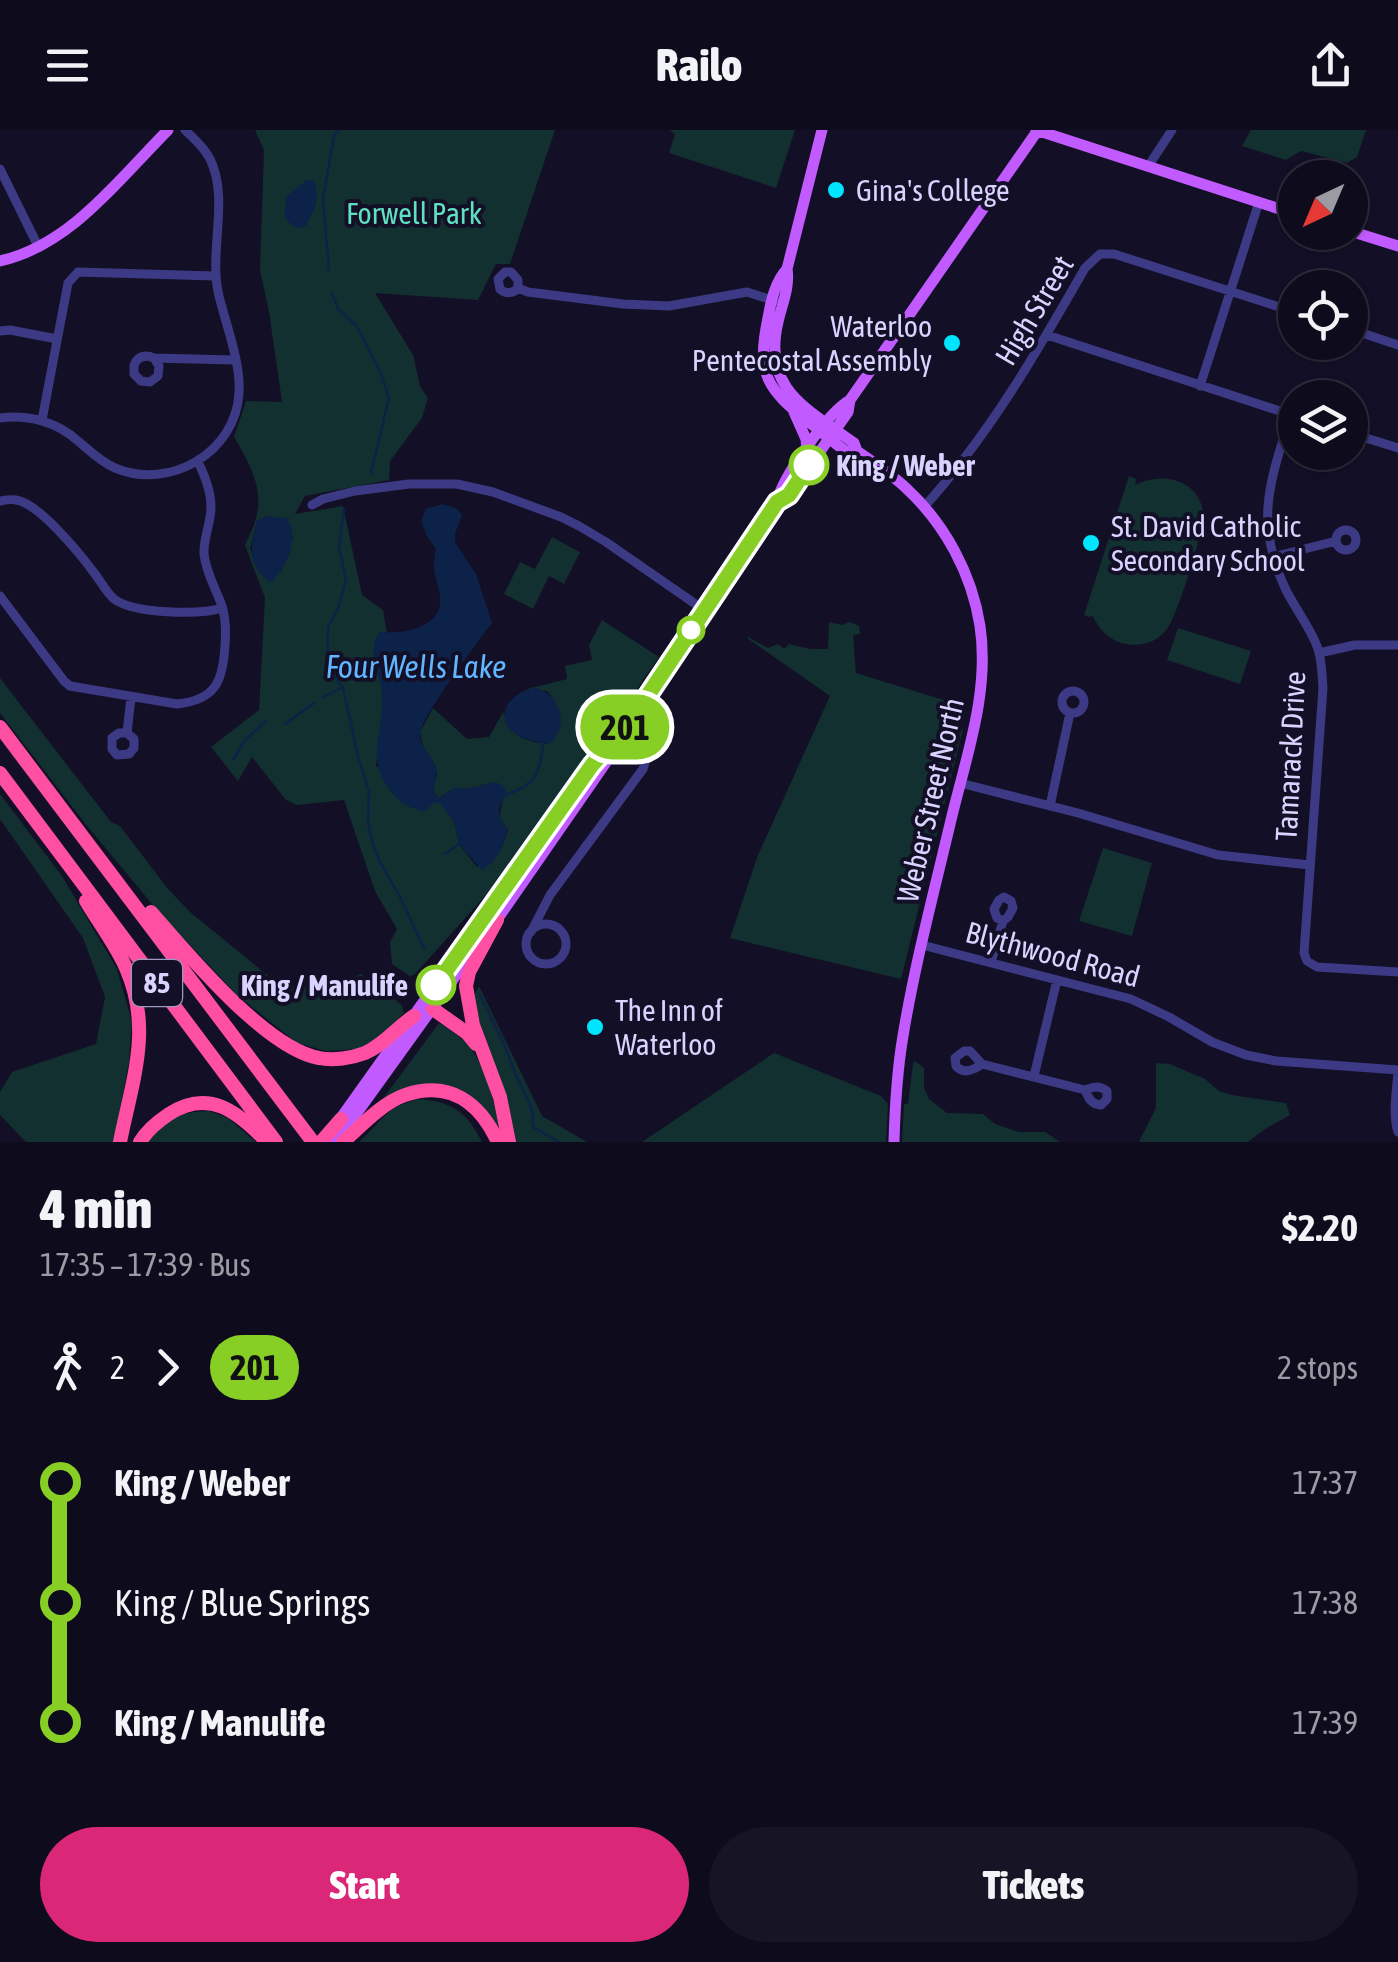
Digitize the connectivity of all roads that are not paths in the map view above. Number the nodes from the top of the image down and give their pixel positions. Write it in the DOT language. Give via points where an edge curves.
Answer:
graph roads {
  1 [pos="168,130"];
  2 [pos="185,130"];
  3 [pos="822,130"];
  4 [pos="1037,130"];
  5 [pos="1172,130"];
  6 [pos="1149,166"];
  7 [pos="0,170"];
  8 [pos="1259,202"];
  9 [pos="1278,208"];
  10 [pos="1368,237"];
  11 [pos="1398,246"];
  12 [pos="39,248"];
  13 [pos="0,261"];
  14 [pos="214,276"];
  15 [pos="518,288"];
  16 [pos="1230,291"];
  17 [pos="777,302"];
  18 [pos="1278,307"];
  19 [pos="0,330"];
  20 [pos="1047,334"];
  21 [pos="1368,335"];
  22 [pos="57,339"];
  23 [pos="1398,344"];
  24 [pos="154,358"];
  25 [pos="234,360"];
  26 [pos="1200,386"];
  27 [pos="1278,411"];
  28 [pos="794,412"];
  29 [pos="0,418"];
  30 [pos="42,420"];
  31 [pos="827,430"];
  32 [pos="1368,439"];
  33 [pos="1398,448"];
  34 [pos="807,449"];
  35 [pos="1278,460"];
  36 [pos="198,462"];
  37 [pos="0,502"];
  38 [pos="777,502"];
  39 [pos="312,505"];
  40 [pos="924,507"];
  41 [pos="1336,541"];
  42 [pos="1273,557"];
  43 [pos="0,596"];
  44 [pos="222,608"];
  45 [pos="704,610"];
  46 [pos="1398,645"];
  47 [pos="1320,653"];
  48 [pos="131,698"];
  49 [pos="1070,713"];
  50 [pos="630,722"];
  51 [pos="0,728"];
  52 [pos="127,733"];
  53 [pos="0,774"];
  54 [pos="960,783"];
  55 [pos="1050,806"];
  56 [pos="38,824"];
  57 [pos="78,831"];
  58 [pos="1310,864"];
  59 [pos="497,920"];
  60 [pos="1003,921"];
  61 [pos="531,932"];
  62 [pos="922,945"];
  63 [pos="991,962"];
  64 [pos="1398,972"];
  65 [pos="1057,980"];
  66 [pos="433,1008"];
  67 [pos="414,1016"];
  68 [pos="982,1064"];
  69 [pos="489,1066"];
  70 [pos="1398,1070"];
  71 [pos="1034,1076"];
  72 [pos="1085,1090"];
  73 [pos="341,1118"];
  74 [pos="1398,1132"];
  75 [pos="120,1142"];
  76 [pos="140,1142"];
  77 [pos="267,1142"];
  78 [pos="276,1142"];
  79 [pos="320,1142"];
  80 [pos="340,1142"];
  81 [pos="498,1142"];
  82 [pos="509,1142"];
  83 [pos="894,1142"];
  1 -- 12 [label="main road" via="76,223"];
  2 -- 14 [label="street" via="210,158 218,188"];
  3 -- 17 [label="main road, Weber Street North" via="788,280"];
  4 -- 6 [label="main road"];
  4 -- 31 [label="main road" via="850,400 848,412"];
  5 -- 6 [label="street"];
  6 -- 8 [label="main road"];
  7 -- 12 [label="street"];
  8 -- 9 [label="main road"];
  8 -- 16 [label="street"];
  10 -- 11 [label="main road"];
  12 -- 13 [label="main road"];
  14 -- 22 [label="street" via="78,272 68,283"];
  14 -- 25 [label="street"];
  15 -- 17 [label="street" via="623,304 669,306 747,292"];
  16 -- 18 [label="street, High Street"];
  16 -- 20 [label="street, High Street" via="1100,254"];
  16 -- 26 [label="street"];
  17 -- 28 [label="main road, Weber Street North" via="762,347 764,368"];
  17 -- 31 [label="main road, Weber Street North" via="776,370"];
  19 -- 22 [label="street"];
  20 -- 26 [label="street"];
  20 -- 40 [label="street, High Street" via="1012,393"];
  21 -- 23 [label="street"];
  22 -- 30 [label="street"];
  24 -- 25 [label="street"];
  25 -- 36 [label="street" via="234,420"];
  26 -- 27 [label="street"];
  28 -- 31 [label="main road, Weber Street North"];
  28 -- 34 [label="main road"];
  29 -- 30 [label="street"];
  30 -- 36 [label="street" via="115,468 168,473"];
  31 -- 34 [label="main road"];
  31 -- 38 [label="main road" via="789,495"];
  31 -- 40 [label="main road, Weber Street North" via="854,443"];
  32 -- 33 [label="street"];
  34 -- 38 [label="main road"];
  35 -- 42 [label="street, Tamarack Drive" via="1268,490"];
  36 -- 44 [label="street" via="211,507 203,550"];
  37 -- 44 [label="street" via="30,506 126,606 178,613"];
  38 -- 45 [label="main road"];
  39 -- 45 [label="street" via="409,484 493,492 579,526"];
  40 -- 54 [label="main road, Weber Street North" via="962,564 980,627 979,709"];
  41 -- 42 [label="street"];
  42 -- 47 [label="street, Tamarack Drive"];
  43 -- 48 [label="street" via="70,686"];
  44 -- 48 [label="street" via="222,670 212,692 177,704"];
  45 -- 50 [label="main road"];
  46 -- 47 [label="street"];
  47 -- 58 [label="street, Tamarack Drive"];
  48 -- 52 [label="street"];
  49 -- 55 [label="street"];
  50 -- 59 [label="main road"];
  50 -- 61 [label="street" via="648,744 643,769 550,895"];
  50 -- 67 [label="main road" via="592,765"];
  51 -- 57 [label="highway, 85"];
  53 -- 56 [label="highway, 85"];
  54 -- 55 [label="street"];
  54 -- 62 [label="main road, Weber Street North"];
  55 -- 58 [label="street" via="1218,855"];
  56 -- 75 [label="highway" via="134,990 141,1018 138,1060"];
  56 -- 78 [label="highway, 85"];
  57 -- 67 [label="highway" via="212,980 302,1052 318,1058 365,1053"];
  57 -- 79 [label="highway, 85" via="284,1104"];
  58 -- 64 [label="street, Tamarack Drive" via="1306,961"];
  59 -- 66 [label="main road"];
  59 -- 69 [label="highway" via="466,986"];
  60 -- 63 [label="street"];
  61 -- 61 [label="street" via="527,947 534,960 558,960 566,948 561,931 548,925"];
  62 -- 63 [label="street, Blythwood Road"];
  62 -- 83 [label="main road, Weber Street North" via="901,1050"];
  63 -- 65 [label="street, Blythwood Road"];
  65 -- 70 [label="street, Blythwood Road" via="1131,999 1246,1055"];
  65 -- 71 [label="street"];
  66 -- 69 [label="highway" via="467,1033"];
  66 -- 80 [label="main road"];
  67 -- 73 [label="main road"];
  68 -- 71 [label="street"];
  69 -- 82 [label="highway"];
  70 -- 74 [label="street"];
  71 -- 72 [label="street"];
  73 -- 79 [label="highway"];
  76 -- 77 [label="highway" via="158,1122 198,1102 242,1117"];
  80 -- 81 [label="highway" via="404,1095 433,1090 475,1106"];
}
